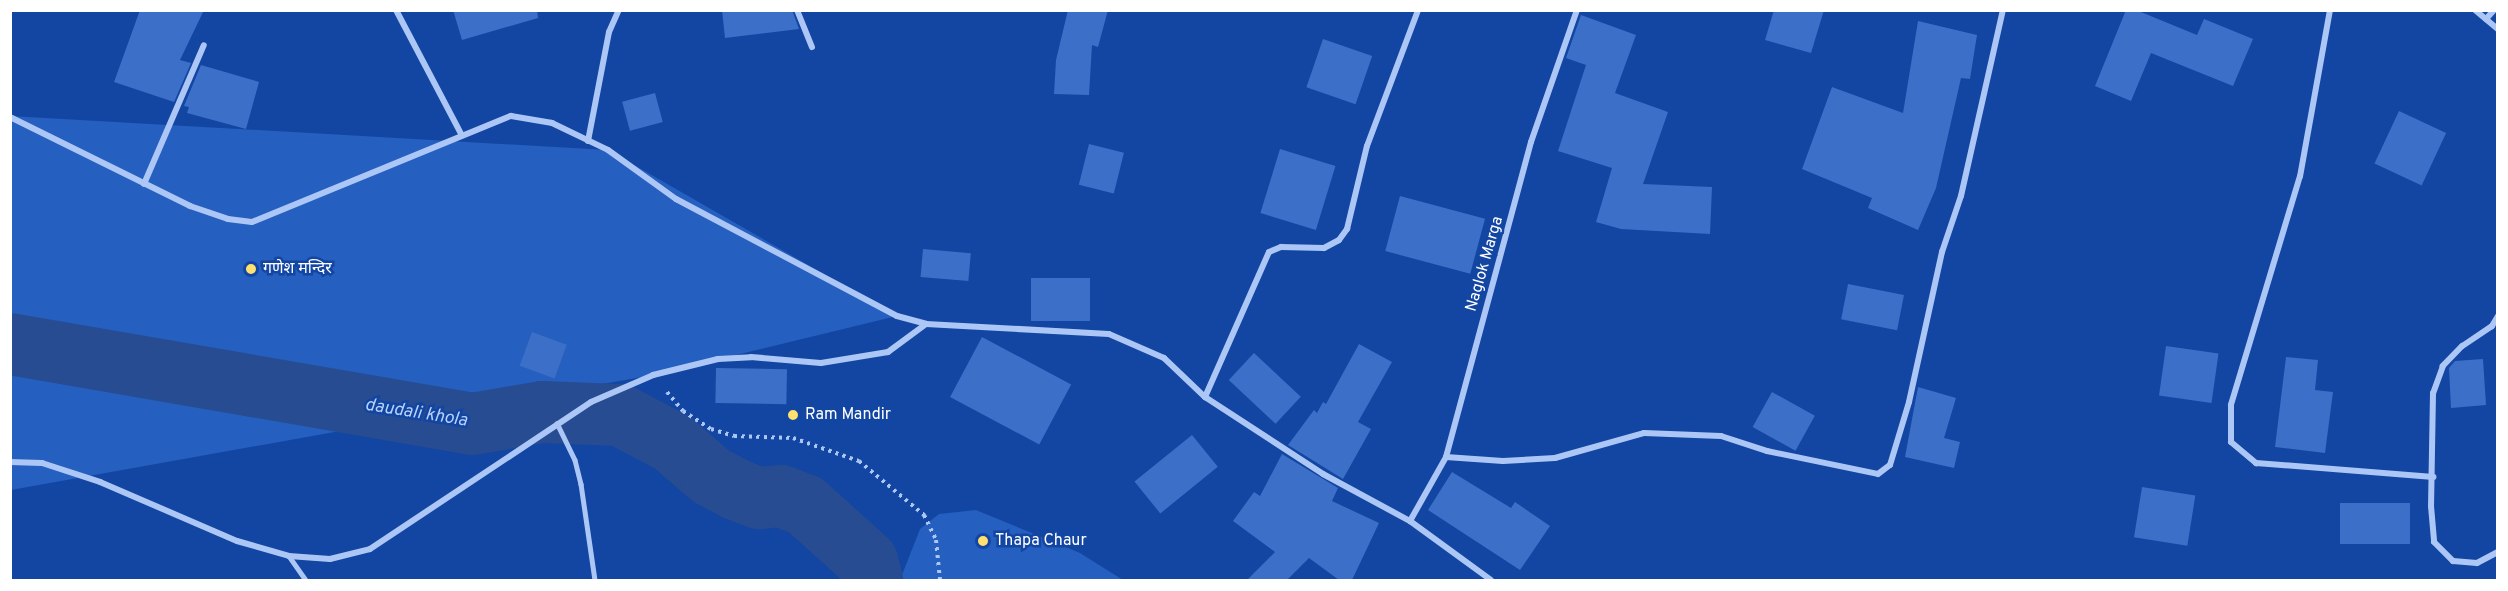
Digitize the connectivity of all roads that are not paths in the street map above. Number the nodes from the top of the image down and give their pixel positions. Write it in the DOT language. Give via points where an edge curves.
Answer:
graph roads {
  1 [pos="396,10"];
  2 [pos="619,10"];
  3 [pos="797,10"];
  4 [pos="1418,10"];
  5 [pos="1577,10"];
  6 [pos="2003,10"];
  7 [pos="2330,10"];
  8 [pos="2475,10"];
  9 [pos="2494,10"];
  10 [pos="2486,19"];
  11 [pos="2498,29"];
  12 [pos="204,45"];
  13 [pos="812,46"];
  14 [pos="10,117"];
  15 [pos="460,134"];
  16 [pos="588,141"];
  17 [pos="144,184"];
  18 [pos="2498,316"];
  19 [pos="926,324"];
  20 [pos="1205,397"];
  21 [pos="557,423"];
  22 [pos="1446,457"];
  23 [pos="10,462"];
  24 [pos="2433,477"];
  25 [pos="1410,521"];
  26 [pos="2498,552"];
  27 [pos="289,556"];
  28 [pos="306,580"];
  29 [pos="595,580"];
  30 [pos="1491,580"];
  1 -- 15 [label="street"];
  2 -- 16 [label="street" via="609,32"];
  3 -- 13 [label="street"];
  4 -- 20 [label="street" via="1367,146 1347,229 1339,240 1324,248 1281,247 1269,252"];
  5 -- 22 [label="street, Naglok Marga" via="1531,142"];
  6 -- 22 [label="street" via="1961,196 1942,252 1909,402 1890,465 1878,474 1767,451 1721,436 1644,433 1555,458 1503,461"];
  7 -- 24 [label="street" via="2301,176 2231,405 2231,442 2256,463"];
  8 -- 10 [label="street"];
  9 -- 10 [label="street"];
  10 -- 11 [label="street"];
  12 -- 17 [label="street"];
  14 -- 17 [label="street"];
  15 -- 16 [label="street" via="510,116 552,123"];
  15 -- 17 [label="street" via="323,196 252,222 228,219 190,206"];
  16 -- 19 [label="street" via="608,150 676,199 897,316"];
  18 -- 24 [label="street" via="2492,326 2462,346 2443,366 2433,393"];
  19 -- 20 [label="street" via="1109,334 1164,358"];
  19 -- 21 [label="street" via="888,352 821,363 751,357 718,359 653,375 591,402"];
  20 -- 25 [label="street" via="1323,474"];
  21 -- 27 [label="street" via="370,549 330,560"];
  21 -- 29 [label="lane" via="575,460 581,484"];
  22 -- 25 [label="street, Naglok Marga"];
  23 -- 27 [label="street" via="42,463 100,482 237,541"];
  24 -- 26 [label="street" via="2434,543 2453,561 2477,563"];
  25 -- 30 [label="street"];
  27 -- 28 [label="lane"];
}
